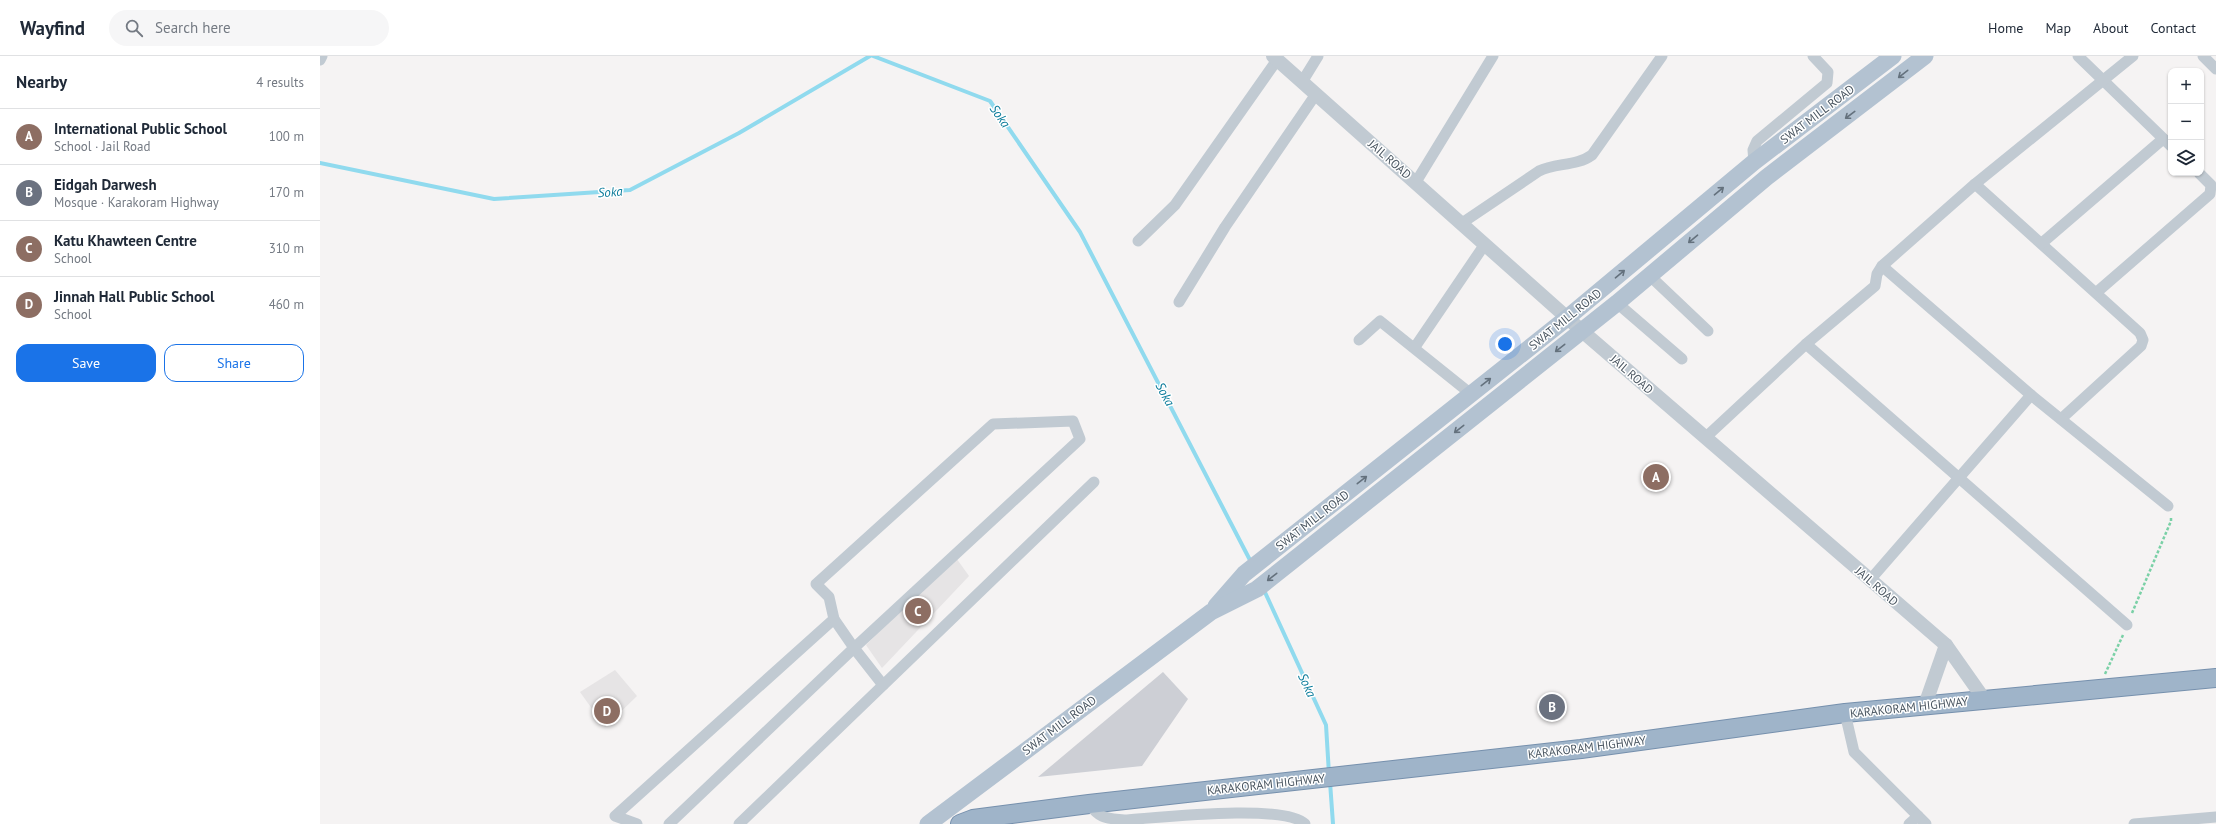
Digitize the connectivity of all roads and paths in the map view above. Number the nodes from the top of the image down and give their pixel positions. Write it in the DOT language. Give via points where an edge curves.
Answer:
graph roads {
  1 [pos="322,56"];
  2 [pos="1318,56"];
  3 [pos="1493,56"];
  4 [pos="1662,56"];
  5 [pos="1813,56"];
  6 [pos="1892,56"];
  7 [pos="1925,56"];
  8 [pos="2078,56"];
  9 [pos="2133,56"];
  10 [pos="2203,56"];
  11 [pos="1275,58"];
  12 [pos="320,60"];
  13 [pos="2216,69"];
  14 [pos="2103,80"];
  15 [pos="1302,82"];
  16 [pos="1316,94"];
  17 [pos="2167,143"];
  18 [pos="1754,162"];
  19 [pos="2201,176"];
  20 [pos="1416,182"];
  21 [pos="1975,184"];
  22 [pos="1462,223"];
  23 [pos="1138,241"];
  24 [pos="2042,243"];
  25 [pos="1485,244"];
  26 [pos="1882,266"];
  27 [pos="1650,276"];
  28 [pos="2097,292"];
  29 [pos="1179,302"];
  30 [pos="1617,303"];
  31 [pos="1567,318"];
  32 [pos="1582,331"];
  33 [pos="1708,331"];
  34 [pos="1359,340"];
  35 [pos="1806,344"];
  36 [pos="1415,347"];
  37 [pos="1682,359"];
  38 [pos="1471,394"];
  39 [pos="2031,395"];
  40 [pos="2061,419"];
  41 [pos="1706,437"];
  42 [pos="1957,478"];
  43 [pos="1094,482"];
  44 [pos="2168,506"];
  45 [pos="1870,580"];
  46 [pos="1211,612"];
  47 [pos="834,619"];
  48 [pos="2127,625"];
  49 [pos="1946,645"];
  50 [pos="854,648"];
  51 [pos="2216,678"];
  52 [pos="883,685"];
  53 [pos="2099,688"];
  54 [pos="1984,699"];
  55 [pos="1925,705"];
  56 [pos="1845,713"];
  57 [pos="1090,804"];
  58 [pos="1918,816"];
  59 [pos="2216,817"];
  60 [pos="637,824"];
  61 [pos="670,824"];
  62 [pos="739,824"];
  63 [pos="928,824"];
  64 [pos="960,824"];
  65 [pos="1305,824"];
  66 [pos="1908,824"];
  67 [pos="1926,824"];
  68 [pos="2134,824"];
  1 -- 12 [label="street"];
  2 -- 15 [label="street"];
  3 -- 20 [label="street"];
  4 -- 22 [label="street" via="1592,155 1539,171"];
  5 -- 18 [label="street" via="1828,72 1827,83 1757,141"];
  6 -- 18 [label="main road, SWAT MILL ROAD"];
  7 -- 27 [label="main road, SWAT MILL ROAD, one-way" via="1767,177"];
  8 -- 14 [label="street"];
  9 -- 14 [label="street"];
  10 -- 13 [label="street"];
  11 -- 15 [label="street, JAIL ROAD"];
  11 -- 23 [label="street" via="1175,205"];
  14 -- 17 [label="street"];
  14 -- 21 [label="street"];
  15 -- 16 [label="street, JAIL ROAD"];
  16 -- 20 [label="street, JAIL ROAD"];
  16 -- 29 [label="street" via="1225,226"];
  17 -- 24 [label="street"];
  31 -- 18 [label="main road, SWAT MILL ROAD, one-way"];
  19 -- 28 [label="street" via="2211,185 2210,194"];
  20 -- 22 [label="street, JAIL ROAD"];
  21 -- 24 [label="street"];
  21 -- 26 [label="street"];
  22 -- 25 [label="street, JAIL ROAD"];
  24 -- 28 [label="street"];
  25 -- 31 [label="street, JAIL ROAD"];
  25 -- 36 [label="street"];
  26 -- 35 [label="street" via="1877,274 1875,286"];
  26 -- 39 [label="street"];
  27 -- 30 [label="main road, SWAT MILL ROAD"];
  27 -- 33 [label="street"];
  28 -- 40 [label="street" via="2140,333 2143,340 2141,346"];
  30 -- 32 [label="main road, SWAT MILL ROAD"];
  30 -- 37 [label="street"];
  31 -- 32 [label="street, JAIL ROAD"];
  38 -- 31 [label="main road, SWAT MILL ROAD, one-way"];
  32 -- 41 [label="street, JAIL ROAD"];
  32 -- 46 [label="main road, SWAT MILL ROAD, one-way" via="1257,589"];
  34 -- 36 [label="street" via="1380,321"];
  35 -- 41 [label="street"];
  35 -- 42 [label="street"];
  36 -- 38 [label="street"];
  46 -- 38 [label="main road, SWAT MILL ROAD, one-way" via="1244,574"];
  39 -- 40 [label="street"];
  39 -- 42 [label="street"];
  40 -- 44 [label="street"];
  41 -- 45 [label="street, JAIL ROAD"];
  42 -- 45 [label="street"];
  42 -- 48 [label="street"];
  43 -- 52 [label="street"];
  44 -- 48 [label="path" via="2171,521"];
  45 -- 49 [label="street, JAIL ROAD"];
  46 -- 63 [label="main road, SWAT MILL ROAD"];
  47 -- 50 [label="street"];
  47 -- 50 [label="street" via="829,596 816,584 993,424 1073,421 1080,439"];
  47 -- 60 [label="street" via="615,816"];
  48 -- 53 [label="path"];
  49 -- 54 [label="street, JAIL ROAD"];
  49 -- 55 [label="street"];
  50 -- 52 [label="street"];
  50 -- 61 [label="street"];
  51 -- 53 [label="highway, KARAKORAM HIGHWAY"];
  52 -- 62 [label="street"];
  53 -- 54 [label="highway, KARAKORAM HIGHWAY"];
  54 -- 55 [label="highway, KARAKORAM HIGHWAY"];
  55 -- 56 [label="highway, KARAKORAM HIGHWAY"];
  56 -- 57 [label="highway, KARAKORAM HIGHWAY" via="1581,749"];
  56 -- 58 [label="street" via="1854,752"];
  57 -- 64 [label="highway, KARAKORAM HIGHWAY" via="973,819"];
  57 -- 65 [label="street" via="1096,814 1104,818 1124,820 1246,811 1286,817"];
  58 -- 66 [label="street"];
  58 -- 67 [label="street"];
  59 -- 68 [label="street"];
}
